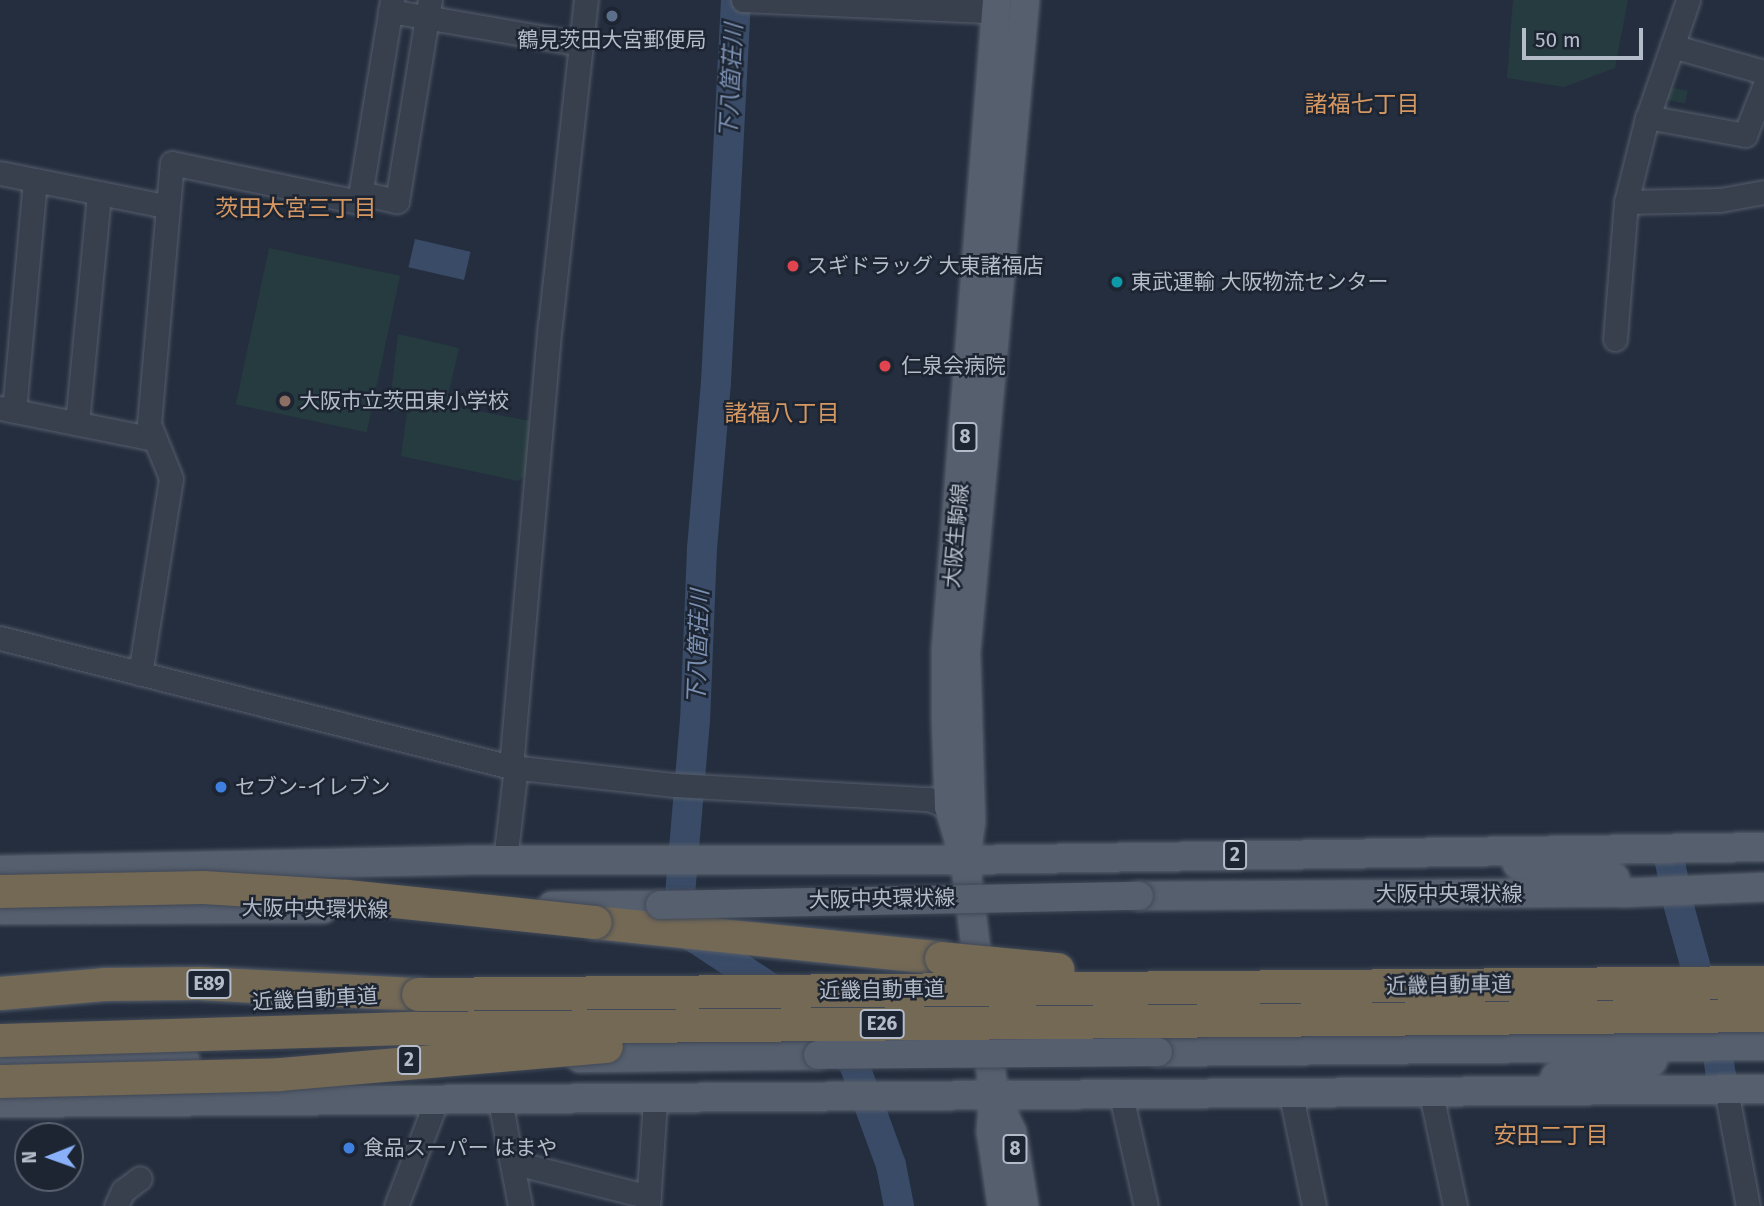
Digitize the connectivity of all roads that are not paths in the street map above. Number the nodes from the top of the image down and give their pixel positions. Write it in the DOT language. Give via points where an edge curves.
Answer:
graph roads {
  1 [pos="586,0"];
  2 [pos="743,0"];
  3 [pos="1688,0"];
  4 [pos="750,1"];
  5 [pos="391,5"];
  6 [pos="1010,6"];
  7 [pos="428,9"];
  8 [pos="581,44"];
  9 [pos="1672,46"];
  10 [pos="1764,72"];
  11 [pos="1764,87"];
  12 [pos="1647,117"];
  13 [pos="0,173"];
  14 [pos="35,180"];
  15 [pos="1764,192"];
  16 [pos="99,193"];
  17 [pos="361,193"];
  18 [pos="1626,202"];
  19 [pos="165,206"];
  20 [pos="1615,339"];
  21 [pos="7,409"];
  22 [pos="77,423"];
  23 [pos="154,439"];
  24 [pos="0,638"];
  25 [pos="140,674"];
  26 [pos="513,767"];
  27 [pos="950,807"];
  28 [pos="1764,848"];
  29 [pos="1442,851"];
  30 [pos="505,860"];
  31 [pos="965,860"];
  32 [pos="134,866"];
  33 [pos="0,870"];
  34 [pos="1764,887"];
  35 [pos="1667,888"];
  36 [pos="0,891"];
  37 [pos="0,910"];
  38 [pos="424,910"];
  39 [pos="1764,982"];
  40 [pos="1517,984"];
  41 [pos="0,993"];
  42 [pos="418,994"];
  43 [pos="0,1012"];
  44 [pos="1764,1015"];
  45 [pos="799,1025"];
  46 [pos="0,1040"];
  47 [pos="1764,1046"];
  48 [pos="1764,1054"];
  49 [pos="390,1060"];
  50 [pos="0,1063"];
  51 [pos="0,1081"];
  52 [pos="1430,1089"];
  53 [pos="1764,1089"];
  54 [pos="1290,1090"];
  55 [pos="1726,1090"];
  56 [pos="1120,1091"];
  57 [pos="994,1095"];
  58 [pos="655,1100"];
  59 [pos="138,1101"];
  60 [pos="500,1101"];
  61 [pos="436,1102"];
  62 [pos="0,1103"];
  63 [pos="512,1162"];
  64 [pos="140,1178"];
  65 [pos="648,1201"];
  66 [pos="117,1206"];
  67 [pos="396,1206"];
  68 [pos="520,1206"];
  69 [pos="1002,1206"];
  70 [pos="1024,1206"];
  71 [pos="1146,1206"];
  72 [pos="1314,1206"];
  73 [pos="1454,1206"];
  74 [pos="1748,1206"];
  1 -- 8 [label="street"];
  2 -- 4 [label="street"];
  3 -- 9 [label="street"];
  4 -- 6 [label="street"];
  5 -- 7 [label="street"];
  5 -- 17 [label="street"];
  6 -- 27 [label="main road, 大阪生駒線 / 8" via="946,650"];
  6 -- 31 [label="main road, 大阪生駒線 / 8" via="966,652 971,822"];
  7 -- 8 [label="street"];
  7 -- 17 [label="street" via="397,201"];
  8 -- 26 [label="street" via="550,325"];
  9 -- 10 [label="street"];
  9 -- 12 [label="street"];
  11 -- 12 [label="street" via="1745,135"];
  12 -- 18 [label="street"];
  13 -- 14 [label="street"];
  14 -- 16 [label="street"];
  14 -- 21 [label="street"];
  15 -- 18 [label="street" via="1720,200"];
  16 -- 19 [label="street"];
  16 -- 22 [label="street"];
  17 -- 19 [label="street" via="359,202 172,163"];
  18 -- 20 [label="street"];
  19 -- 23 [label="street" via="149,424"];
  21 -- 22 [label="street"];
  22 -- 23 [label="street"];
  23 -- 25 [label="street" via="171,478"];
  24 -- 25 [label="street"];
  25 -- 26 [label="street"];
  26 -- 27 [label="street" via="675,785 929,799"];
  26 -- 30 [label="street"];
  27 -- 31 [label="main road, 大阪生駒線 / 8"];
  28 -- 29 [label="main road, 2"];
  29 -- 31 [label="main road, 2"];
  29 -- 35 [label="main road"];
  30 -- 31 [label="main road, 2"];
  30 -- 32 [label="main road, 2"];
  31 -- 57 [label="main road, 大阪生駒線 / 8"];
  32 -- 33 [label="main road, 2"];
  32 -- 38 [label="main road" via="224,872"];
  34 -- 35 [label="main road, 大阪中央環状線 / 2"];
  35 -- 38 [label="main road, 大阪中央環状線 / 2, bridge"];
  36 -- 40 [label="highway, bridge" via="229,888 347,896 1041,968 1147,974 1421,976"];
  37 -- 38 [label="main road, 大阪中央環状線 / 2"];
  39 -- 40 [label="highway, 近畿自動車道 / E26, bridge"];
  40 -- 42 [label="highway, 近畿自動車道 / E26, bridge"];
  41 -- 42 [label="highway, E89" via="104,984 198,983"];
  42 -- 43 [label="highway, 近畿自動車道 / E26"];
  44 -- 45 [label="highway, 近畿自動車道 / E26, bridge"];
  45 -- 46 [label="highway, 近畿自動車道 / E26, bridge" via="240,1031"];
  45 -- 51 [label="highway, bridge" via="707,1038 279,1074"];
  47 -- 49 [label="main road, 2, bridge"];
  48 -- 52 [label="main road" via="1661,1060 1554,1077 1440,1083"];
  49 -- 50 [label="main road, 2"];
  49 -- 59 [label="main road, 2" via="283,1084"];
  52 -- 54 [label="main road, 2"];
  52 -- 55 [label="main road, 2"];
  52 -- 73 [label="street"];
  53 -- 55 [label="main road, 2"];
  54 -- 56 [label="main road, 2"];
  54 -- 72 [label="street"];
  55 -- 74 [label="street"];
  56 -- 57 [label="main road, 2"];
  56 -- 71 [label="street"];
  57 -- 58 [label="main road, 2"];
  57 -- 69 [label="main road, 大阪生駒線 / 8" via="991,1132"];
  57 -- 70 [label="main road, 大阪生駒線 / 8" via="1012,1132"];
  58 -- 60 [label="main road, 2"];
  58 -- 65 [label="street"];
  59 -- 61 [label="main road, 2"];
  59 -- 62 [label="main road, 2"];
  60 -- 61 [label="main road, 2"];
  60 -- 63 [label="street"];
  61 -- 67 [label="street"];
  63 -- 65 [label="street"];
  63 -- 68 [label="street"];
  64 -- 66 [label="street" via="123,1191"];
}
